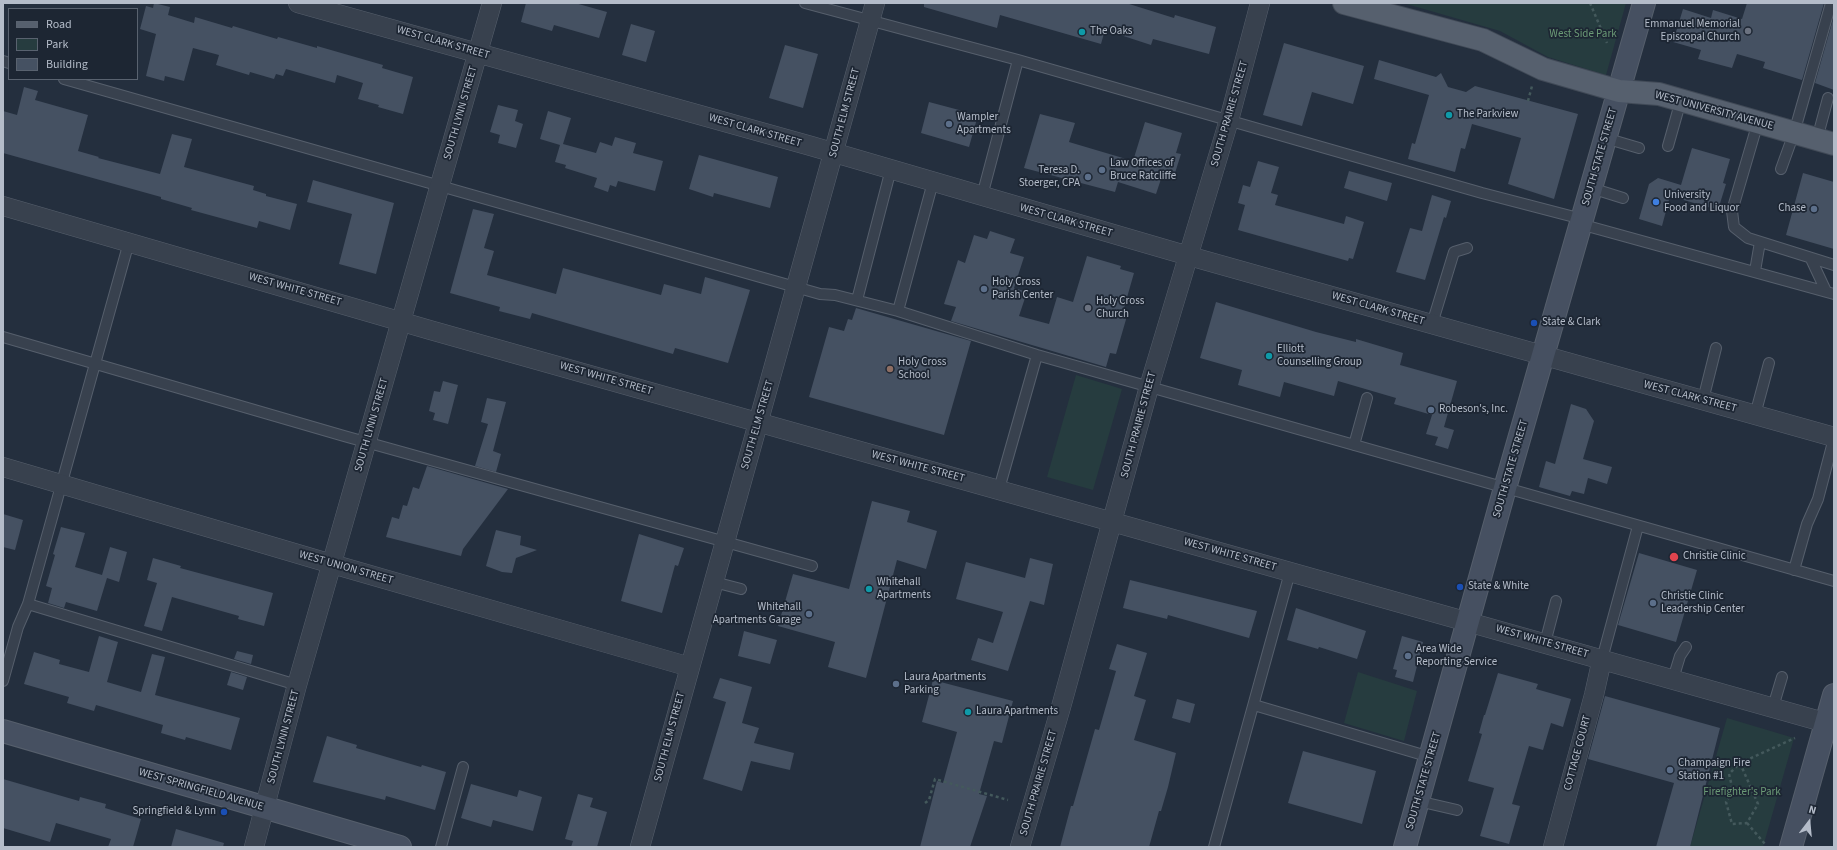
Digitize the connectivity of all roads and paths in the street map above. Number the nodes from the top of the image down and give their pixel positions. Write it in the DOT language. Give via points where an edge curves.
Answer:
graph roads {
  1 [pos="298,3"];
  2 [pos="492,3"];
  3 [pos="805,3"];
  4 [pos="875,3"];
  5 [pos="1260,3"];
  6 [pos="1344,3"];
  7 [pos="1590,3"];
  8 [pos="1644,3"];
  9 [pos="1831,3"];
  10 [pos="870,21"];
  11 [pos="1607,43"];
  12 [pos="478,53"];
  13 [pos="1018,60"];
  14 [pos="67,80"];
  15 [pos="1532,86"];
  16 [pos="1619,91"];
  17 [pos="1828,98"];
  18 [pos="1528,100"];
  19 [pos="1681,100"];
  20 [pos="1229,120"];
  21 [pos="1758,122"];
  22 [pos="1794,133"];
  23 [pos="1605,138"];
  24 [pos="1826,142"];
  25 [pos="1668,146"];
  26 [pos="1639,148"];
  27 [pos="834,153"];
  28 [pos="890,169"];
  29 [pos="1781,169"];
  30 [pos="933,182"];
  31 [pos="439,187"];
  32 [pos="1591,188"];
  33 [pos="982,196"];
  34 [pos="1623,198"];
  35 [pos="3,206"];
  36 [pos="1581,222"];
  37 [pos="129,242"];
  38 [pos="1760,242"];
  39 [pos="1466,248"];
  40 [pos="1189,256"];
  41 [pos="1811,258"];
  42 [pos="1834,265"];
  43 [pos="1755,271"];
  44 [pos="796,287"];
  45 [pos="1830,293"];
  46 [pos="857,300"];
  47 [pos="898,311"];
  48 [pos="401,321"];
  49 [pos="1432,324"];
  50 [pos="3,337"];
  51 [pos="1716,348"];
  52 [pos="1037,356"];
  53 [pos="1543,356"];
  54 [pos="1769,362"];
  55 [pos="96,364"];
  56 [pos="1149,387"];
  57 [pos="1367,398"];
  58 [pos="1703,400"];
  59 [pos="1755,415"];
  60 [pos="758,422"];
  61 [pos="1834,438"];
  62 [pos="368,443"];
  63 [pos="1354,446"];
  64 [pos="3,467"];
  65 [pos="61,483"];
  66 [pos="1505,488"];
  67 [pos="999,489"];
  68 [pos="1112,521"];
  69 [pos="1638,526"];
  70 [pos="725,542"];
  71 [pos="332,564"];
  72 [pos="812,566"];
  73 [pos="1794,570"];
  74 [pos="1290,572"];
  75 [pos="1834,581"];
  76 [pos="714,582"];
  77 [pos="741,589"];
  78 [pos="1556,601"];
  79 [pos="28,604"];
  80 [pos="1468,622"];
  81 [pos="1545,643"];
  82 [pos="1686,647"];
  83 [pos="1602,659"];
  84 [pos="690,667"];
  85 [pos="1782,677"];
  86 [pos="1673,678"];
  87 [pos="3,681"];
  88 [pos="297,686"];
  89 [pos="1834,695"];
  90 [pos="1254,705"];
  91 [pos="1773,707"];
  92 [pos="1830,724"];
  93 [pos="3,732"];
  94 [pos="1795,738"];
  95 [pos="1430,757"];
  96 [pos="1740,763"];
  97 [pos="463,767"];
  98 [pos="1008,800"];
  99 [pos="1418,801"];
  100 [pos="925,803"];
  101 [pos="265,808"];
  102 [pos="1457,810"];
  103 [pos="1747,823"];
  104 [pos="1764,844"];
  105 [pos="254,847"];
  106 [pos="400,847"];
  107 [pos="441,847"];
  108 [pos="640,847"];
  109 [pos="1020,847"];
  110 [pos="1214,847"];
  111 [pos="1405,847"];
  112 [pos="1553,847"];
  113 [pos="1791,847"];
  1 -- 12 [label="street, WEST CLARK STREET"];
  2 -- 12 [label="street, SOUTH LYNN STREET"];
  3 -- 10 [label="lane"];
  4 -- 10 [label="street, SOUTH ELM STREET"];
  5 -- 20 [label="street, SOUTH PRAIRIE STREET"];
  6 -- 16 [label="main road, WEST UNIVERSITY AVENUE" via="1483,40 1543,69"];
  7 -- 11 [label="path"];
  8 -- 16 [label="main road, SOUTH STATE STREET"];
  9 -- 22 [label="lane"];
  10 -- 13 [label="lane"];
  10 -- 27 [label="street, SOUTH ELM STREET"];
  12 -- 27 [label="street, WEST CLARK STREET"];
  12 -- 31 [label="street, SOUTH LYNN STREET"];
  13 -- 20 [label="lane"];
  13 -- 33 [label="lane"];
  14 -- 31 [label="lane"];
  15 -- 18 [label="path"];
  16 -- 19 [label="main road, WEST UNIVERSITY AVENUE" via="1654,93"];
  16 -- 23 [label="main road, SOUTH STATE STREET"];
  17 -- 24 [label="lane"];
  19 -- 21 [label="main road, WEST UNIVERSITY AVENUE"];
  19 -- 25 [label="lane"];
  20 -- 36 [label="lane"];
  20 -- 40 [label="street, SOUTH PRAIRIE STREET"];
  21 -- 22 [label="main road, WEST UNIVERSITY AVENUE"];
  21 -- 38 [label="lane" via="1732,211 1734,227 1748,238"];
  22 -- 24 [label="main road, WEST UNIVERSITY AVENUE"];
  22 -- 29 [label="lane"];
  23 -- 26 [label="lane"];
  23 -- 32 [label="main road, SOUTH STATE STREET"];
  27 -- 28 [label="street, WEST CLARK STREET"];
  27 -- 44 [label="street, SOUTH ELM STREET"];
  28 -- 30 [label="street, WEST CLARK STREET"];
  28 -- 46 [label="lane"];
  30 -- 33 [label="street, WEST CLARK STREET"];
  30 -- 47 [label="lane"];
  31 -- 44 [label="lane"];
  31 -- 48 [label="street, SOUTH LYNN STREET"];
  32 -- 34 [label="lane"];
  32 -- 36 [label="main road, SOUTH STATE STREET"];
  33 -- 40 [label="street, WEST CLARK STREET"];
  35 -- 37 [label="street, WEST WHITE STREET"];
  36 -- 43 [label="lane" via="1682,253"];
  36 -- 53 [label="main road, SOUTH STATE STREET"];
  37 -- 48 [label="street, WEST WHITE STREET"];
  37 -- 55 [label="lane"];
  38 -- 41 [label="lane"];
  38 -- 43 [label="lane"];
  39 -- 49 [label="lane" via="1454,252"];
  40 -- 49 [label="street, WEST CLARK STREET"];
  40 -- 56 [label="street, SOUTH PRAIRIE STREET"];
  41 -- 42 [label="lane"];
  41 -- 45 [label="lane"];
  43 -- 45 [label="lane"];
  44 -- 46 [label="lane"];
  44 -- 60 [label="street, SOUTH ELM STREET"];
  46 -- 47 [label="lane"];
  47 -- 52 [label="lane"];
  48 -- 60 [label="street, WEST WHITE STREET"];
  48 -- 62 [label="street, SOUTH LYNN STREET"];
  49 -- 53 [label="street, WEST CLARK STREET"];
  50 -- 55 [label="lane"];
  51 -- 58 [label="lane"];
  52 -- 56 [label="lane"];
  52 -- 67 [label="lane"];
  53 -- 58 [label="street, WEST CLARK STREET"];
  53 -- 66 [label="main road, SOUTH STATE STREET"];
  54 -- 59 [label="lane"];
  55 -- 62 [label="lane"];
  55 -- 65 [label="lane"];
  56 -- 63 [label="lane"];
  56 -- 68 [label="street, SOUTH PRAIRIE STREET"];
  57 -- 63 [label="lane"];
  58 -- 59 [label="street, WEST CLARK STREET"];
  59 -- 61 [label="street, WEST CLARK STREET"];
  60 -- 67 [label="street, WEST WHITE STREET"];
  60 -- 70 [label="street, SOUTH ELM STREET"];
  61 -- 73 [label="lane" via="1818,499 1807,524"];
  62 -- 70 [label="lane"];
  62 -- 71 [label="street, SOUTH LYNN STREET"];
  63 -- 66 [label="lane"];
  64 -- 65 [label="street, WEST UNION STREET"];
  65 -- 71 [label="street, WEST UNION STREET"];
  65 -- 79 [label="lane"];
  66 -- 69 [label="lane"];
  66 -- 80 [label="main road, SOUTH STATE STREET"];
  67 -- 68 [label="street, WEST WHITE STREET"];
  68 -- 74 [label="street, WEST WHITE STREET"];
  68 -- 109 [label="street, SOUTH PRAIRIE STREET"];
  69 -- 73 [label="lane"];
  69 -- 83 [label="lane"];
  70 -- 72 [label="lane"];
  70 -- 76 [label="street, SOUTH ELM STREET"];
  71 -- 84 [label="street, WEST UNION STREET"];
  71 -- 88 [label="street, SOUTH LYNN STREET"];
  73 -- 75 [label="lane"];
  74 -- 80 [label="street, WEST WHITE STREET"];
  74 -- 90 [label="lane"];
  76 -- 77 [label="lane"];
  76 -- 84 [label="street, SOUTH ELM STREET"];
  78 -- 81 [label="lane"];
  79 -- 87 [label="lane" via="18,627"];
  79 -- 88 [label="lane"];
  80 -- 81 [label="street, WEST WHITE STREET"];
  80 -- 95 [label="main road, SOUTH STATE STREET"];
  81 -- 83 [label="street, WEST WHITE STREET"];
  82 -- 86 [label="lane" via="1680,656"];
  83 -- 86 [label="street, WEST WHITE STREET"];
  83 -- 112 [label="street, COTTAGE COURT"];
  84 -- 108 [label="street, SOUTH ELM STREET"];
  85 -- 91 [label="lane"];
  86 -- 91 [label="street, WEST WHITE STREET"];
  88 -- 101 [label="street, SOUTH LYNN STREET"];
  89 -- 92 [label="main road"];
  90 -- 95 [label="lane"];
  90 -- 110 [label="lane"];
  91 -- 92 [label="street, WEST WHITE STREET"];
  92 -- 113 [label="main road"];
  93 -- 101 [label="main road, WEST SPRINGFIELD AVENUE"];
  94 -- 96 [label="path"];
  95 -- 99 [label="main road, SOUTH STATE STREET"];
  96 -- 103 [label="path" via="1758,804"];
  96 -- 103 [label="path" via="1729,774 1733,791 1726,802 1732,824"];
  97 -- 107 [label="lane"];
  98 -- 100 [label="path" via="935,779 929,800"];
  99 -- 102 [label="lane"];
  99 -- 111 [label="main road, SOUTH STATE STREET"];
  101 -- 105 [label="street, SOUTH LYNN STREET"];
  101 -- 106 [label="main road, WEST SPRINGFIELD AVENUE"];
  103 -- 104 [label="path"];
}
